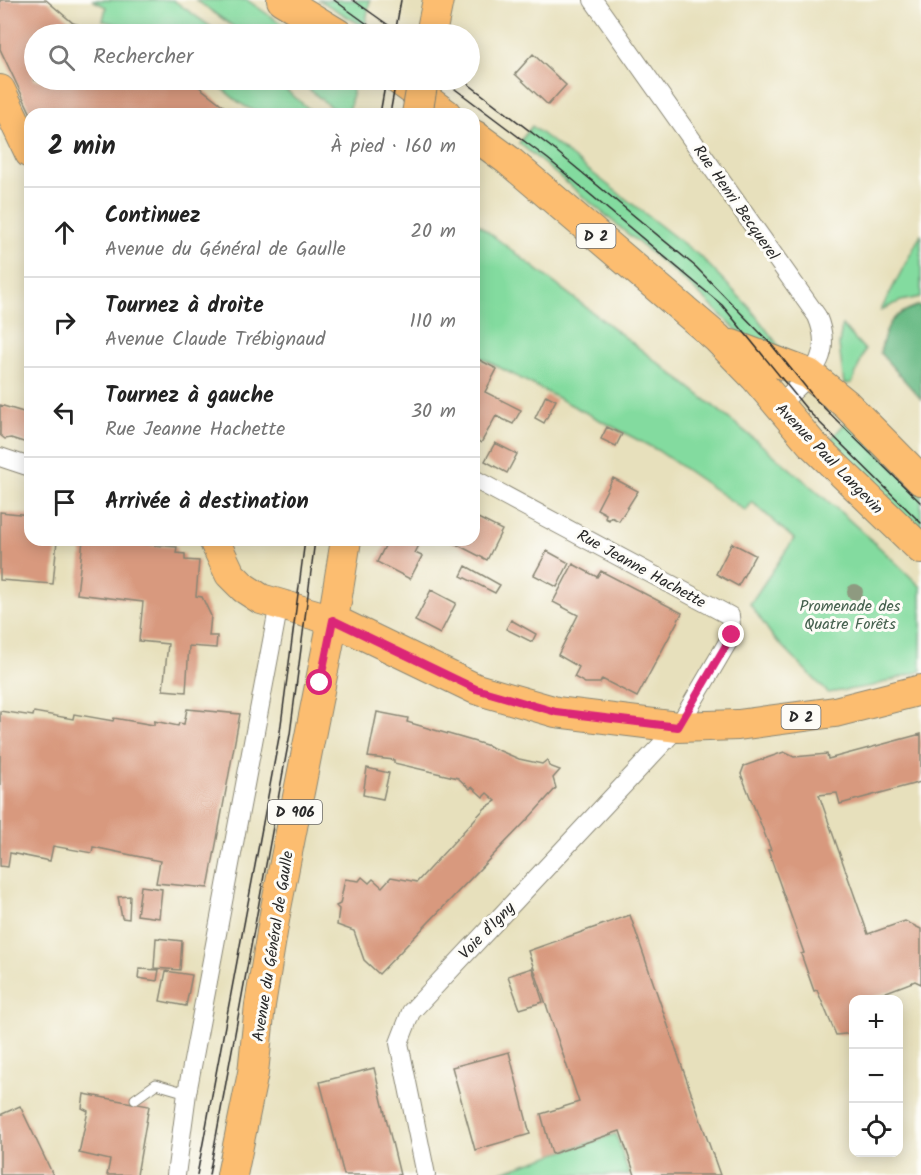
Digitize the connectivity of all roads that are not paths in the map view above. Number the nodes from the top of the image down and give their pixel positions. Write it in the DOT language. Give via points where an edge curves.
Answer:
graph roads {
  1 [pos="282,0"];
  2 [pos="593,0"];
  3 [pos="322,24"];
  4 [pos="0,90"];
  5 [pos="413,90"];
  6 [pos="421,90"];
  7 [pos="418,108"];
  8 [pos="438,108"];
  9 [pos="480,139"];
  10 [pos="24,140"];
  11 [pos="717,338"];
  12 [pos="809,374"];
  13 [pos="778,406"];
  14 [pos="0,457"];
  15 [pos="24,465"];
  16 [pos="921,480"];
  17 [pos="480,482"];
  18 [pos="217,546"];
  19 [pos="345,546"];
  20 [pos="921,549"];
  21 [pos="279,604"];
  22 [pos="333,620"];
  23 [pos="921,690"];
  24 [pos="678,727"];
  25 [pos="188,1093"];
  26 [pos="135,1099"];
  27 [pos="176,1175"];
  28 [pos="232,1175"];
  29 [pos="426,1175"];
  1 -- 3 [label="main road"];
  2 -- 12 [label="street, Rue Henri Becquerel" via="817,316 825,347"];
  4 -- 10 [label="main road"];
  5 -- 8 [label="main road"];
  6 -- 7 [label="main road, bridge"];
  9 -- 11 [label="main road, Avenue Paul Langevin / D 2"];
  11 -- 12 [label="main road, Avenue Paul Langevin / D 2"];
  11 -- 13 [label="main road, Avenue Paul Langevin / D 2"];
  12 -- 13 [label="street, Rue Henri Becquerel"];
  12 -- 16 [label="main road, Avenue Paul Langevin / D 2" via="846,404"];
  13 -- 20 [label="main road, Avenue Paul Langevin / D 2"];
  14 -- 15 [label="street"];
  17 -- 24 [label="street, Rue Jeanne Hachette" via="730,616 732,635"];
  18 -- 21 [label="main road" via="231,574 244,588"];
  19 -- 22 [label="main road, Avenue du Général de Gaulle / D 906"];
  21 -- 22 [label="main road"];
  21 -- 25 [label="street"];
  22 -- 24 [label="main road, D 2" via="476,689 556,712"];
  22 -- 28 [label="main road, Avenue du Général de Gaulle / D 906" via="276,908 253,1073"];
  23 -- 24 [label="main road, D 2" via="835,712 738,725"];
  24 -- 29 [label="street, Voie d'Igny" via="411,1012 399,1042"];
  25 -- 26 [label="lane" via="156,1084"];
  25 -- 27 [label="street"];
}
